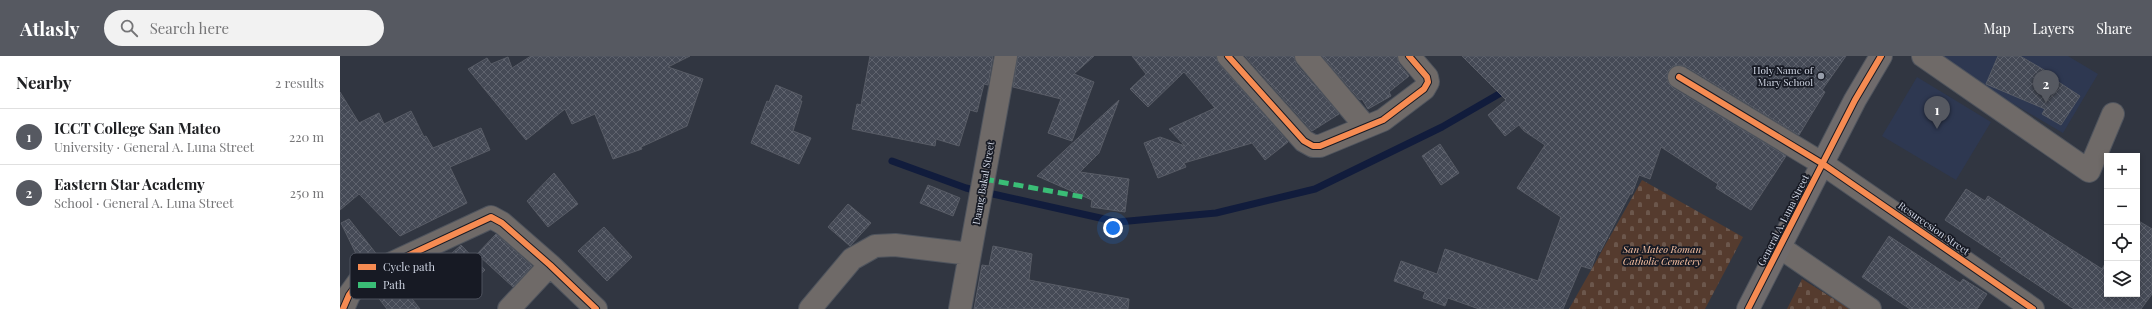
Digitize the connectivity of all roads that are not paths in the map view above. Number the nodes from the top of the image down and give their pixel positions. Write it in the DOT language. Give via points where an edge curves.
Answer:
graph roads {
  1 [pos="1006,56"];
  2 [pos="1228,56"];
  3 [pos="1306,56"];
  4 [pos="1409,56"];
  5 [pos="1881,56"];
  6 [pos="1923,56"];
  7 [pos="1679,78"];
  8 [pos="2114,114"];
  9 [pos="1366,127"];
  10 [pos="1823,164"];
  11 [pos="1781,248"];
  12 [pos="412,253"];
  13 [pos="970,254"];
  14 [pos="550,265"];
  15 [pos="350,295"];
  16 [pos="343,309"];
  17 [pos="509,309"];
  18 [pos="596,309"];
  19 [pos="810,309"];
  20 [pos="960,309"];
  21 [pos="1748,309"];
  22 [pos="1870,309"];
  23 [pos="2033,309"];
  1 -- 13 [label="street, Daang Bakal Street"];
  2 -- 9 [label="street" via="1304,141 1313,146 1320,146"];
  3 -- 9 [label="street"];
  4 -- 9 [label="street" via="1427,77 1428,82 1424,89 1383,120"];
  5 -- 10 [label="main road, General A. Luna Street" via="1855,100"];
  6 -- 8 [label="street" via="2089,171"];
  7 -- 10 [label="street, Resurecsion Street"];
  10 -- 11 [label="main road, General A. Luna Street"];
  10 -- 23 [label="street, Resurecsion Street"];
  11 -- 21 [label="main road, General A. Luna Street"];
  11 -- 22 [label="street"];
  12 -- 14 [label="street" via="488,217 502,223"];
  13 -- 19 [label="street" via="895,245 875,246 852,259"];
  13 -- 20 [label="street, Daang Bakal Street"];
  14 -- 17 [label="street"];
  14 -- 18 [label="street"];
  15 -- 16 [label="street"];
}
